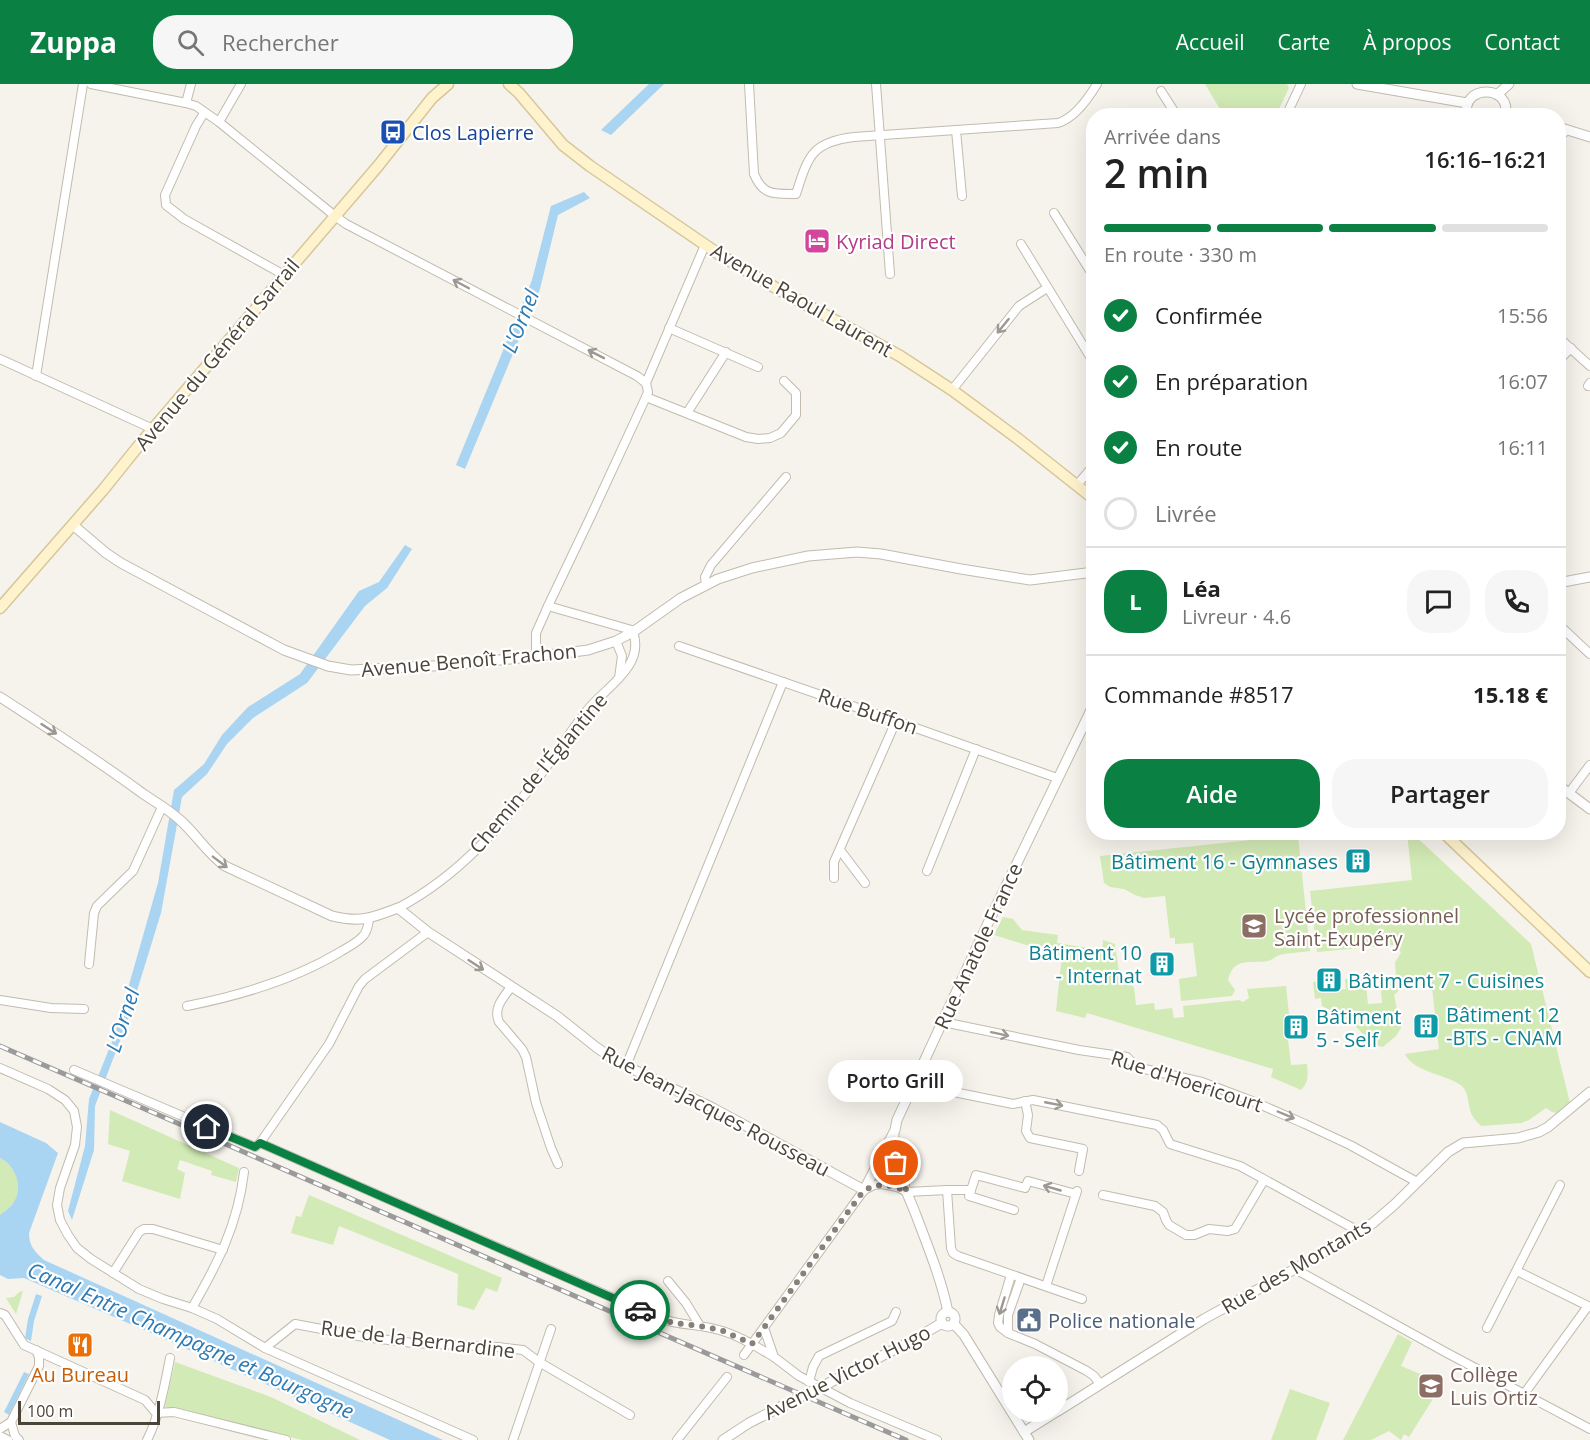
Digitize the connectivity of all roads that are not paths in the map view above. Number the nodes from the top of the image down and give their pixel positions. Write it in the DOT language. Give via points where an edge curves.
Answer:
graph roads {
  1 [pos="83,84"];
  2 [pos="92,84"];
  3 [pos="191,84"];
  4 [pos="241,84"];
  5 [pos="438,84"];
  6 [pos="448,84"];
  7 [pos="509,84"];
  8 [pos="748,84"];
  9 [pos="876,84"];
  10 [pos="1097,84"];
  11 [pos="1301,84"];
  12 [pos="1358,84"];
  13 [pos="1509,84"];
  14 [pos="140,88"];
  15 [pos="517,88"];
  16 [pos="1161,91"];
  17 [pos="1499,93"];
  18 [pos="432,98"];
  19 [pos="186,103"];
  20 [pos="1467,103"];
  21 [pos="1172,108"];
  22 [pos="1290,108"];
  23 [pos="1467,108"];
  24 [pos="1506,108"];
  25 [pos="204,113"];
  26 [pos="219,122"];
  27 [pos="1566,129"];
  28 [pos="956,130"];
  29 [pos="879,135"];
  30 [pos="1590,136"];
  31 [pos="962,196"];
  32 [pos="1054,213"];
  33 [pos="334,216"];
  34 [pos="1021,244"];
  35 [pos="705,245"];
  36 [pos="1086,264"];
  37 [pos="890,274"];
  38 [pos="284,275"];
  39 [pos="1047,288"];
  40 [pos="669,328"];
  41 [pos="1566,344"];
  42 [pos="1571,348"];
  43 [pos="1086,350"];
  44 [pos="726,352"];
  45 [pos="1566,353"];
  46 [pos="0,359"];
  47 [pos="1590,366"];
  48 [pos="758,367"];
  49 [pos="36,376"];
  50 [pos="784,381"];
  51 [pos="646,383"];
  52 [pos="952,390"];
  53 [pos="646,397"];
  54 [pos="687,413"];
  55 [pos="153,429"];
  56 [pos="1086,474"];
  57 [pos="786,477"];
  58 [pos="1077,485"];
  59 [pos="1086,492"];
  60 [pos="73,525"];
  61 [pos="1086,573"];
  62 [pos="1590,577"];
  63 [pos="1566,582"];
  64 [pos="706,584"];
  65 [pos="548,606"];
  66 [pos="0,608"];
  67 [pos="634,632"];
  68 [pos="1566,632"];
  69 [pos="616,640"];
  70 [pos="679,646"];
  71 [pos="1590,654"];
  72 [pos="539,656"];
  73 [pos="619,679"];
  74 [pos="783,682"];
  75 [pos="0,697"];
  76 [pos="1086,720"];
  77 [pos="896,721"];
  78 [pos="976,749"];
  79 [pos="1590,765"];
  80 [pos="1057,778"];
  81 [pos="1566,791"];
  82 [pos="1569,793"];
  83 [pos="166,809"];
  84 [pos="1590,809"];
  85 [pos="1451,840"];
  86 [pos="840,850"];
  87 [pos="927,871"];
  88 [pos="834,878"];
  89 [pos="865,883"];
  90 [pos="398,908"];
  91 [pos="369,919"];
  92 [pos="428,932"];
  93 [pos="89,964"];
  94 [pos="1590,972"];
  95 [pos="511,987"];
  96 [pos="0,1000"];
  97 [pos="187,1006"];
  98 [pos="84,1009"];
  99 [pos="943,1022"];
  100 [pos="626,1066"];
  101 [pos="0,1068"];
  102 [pos="74,1070"];
  103 [pos="916,1079"];
  104 [pos="1590,1092"];
  105 [pos="1025,1101"];
  106 [pos="895,1130"];
  107 [pos="257,1145"];
  108 [pos="558,1164"];
  109 [pos="1079,1171"];
  110 [pos="244,1172"];
  111 [pos="1264,1180"];
  112 [pos="1417,1182"];
  113 [pos="1560,1185"];
  114 [pos="864,1190"];
  115 [pos="947,1190"];
  116 [pos="971,1190"];
  117 [pos="907,1192"];
  118 [pos="1103,1195"];
  119 [pos="1014,1210"];
  120 [pos="1360,1232"];
  121 [pos="223,1250"];
  122 [pos="1295,1269"];
  123 [pos="1517,1271"];
  124 [pos="112,1273"];
  125 [pos="1011,1275"];
  126 [pos="1021,1278"];
  127 [pos="668,1281"];
  128 [pos="1046,1286"];
  129 [pos="1082,1299"];
  130 [pos="1589,1307"];
  131 [pos="192,1308"];
  132 [pos="896,1312"];
  133 [pos="948,1312"];
  134 [pos="0,1313"];
  135 [pos="942,1323"];
  136 [pos="954,1324"];
  137 [pos="700,1326"];
  138 [pos="764,1328"];
  139 [pos="1487,1328"];
  140 [pos="551,1329"];
  141 [pos="1008,1333"];
  142 [pos="752,1344"];
  143 [pos="266,1348"];
  144 [pos="36,1350"];
  145 [pos="744,1354"];
  146 [pos="774,1357"];
  147 [pos="170,1358"];
  148 [pos="539,1362"];
  149 [pos="726,1377"];
  150 [pos="809,1382"];
  151 [pos="1100,1384"];
  152 [pos="1524,1394"];
  153 [pos="1068,1404"];
  154 [pos="156,1413"];
  155 [pos="630,1415"];
  156 [pos="11,1422"];
  157 [pos="1045,1422"];
  158 [pos="0,1429"];
  159 [pos="1590,1429"];
  160 [pos="0,1436"];
  161 [pos="1027,1438"];
  162 [pos="14,1439"];
  163 [pos="147,1440"];
  164 [pos="286,1440"];
  165 [pos="472,1440"];
  166 [pos="513,1440"];
  167 [pos="677,1440"];
  168 [pos="723,1440"];
  169 [pos="937,1440"];
  1 -- 49 [label="street"];
  2 -- 14 [label="street"];
  3 -- 19 [label="street"];
  4 -- 26 [label="street"];
  5 -- 18 [label="main road, Avenue du Général Sarrail"];
  6 -- 18 [label="main road, Avenue du Général Sarrail"];
  7 -- 15 [label="main road, Avenue Raoul Laurent"];
  8 -- 29 [label="street" via="754,174 760,187 774,194 796,195 810,156 831,141"];
  9 -- 29 [label="street"];
  10 -- 28 [label="street" via="1064,121"];
  11 -- 22 [label="street"];
  12 -- 20 [label="street"];
  13 -- 17 [label="street"];
  14 -- 19 [label="street"];
  15 -- 35 [label="main road, Avenue Raoul Laurent" via="562,146"];
  16 -- 21 [label="street"];
  17 -- 20 [label="street" via="1484,89 1473,93"];
  17 -- 24 [label="street"];
  18 -- 33 [label="main road, Avenue du Général Sarrail"];
  19 -- 25 [label="street"];
  20 -- 23 [label="street"];
  25 -- 26 [label="street"];
  25 -- 38 [label="street" via="165,195 166,205"];
  26 -- 33 [label="street"];
  27 -- 30 [label="street"];
  28 -- 29 [label="street"];
  28 -- 31 [label="street"];
  29 -- 37 [label="street"];
  32 -- 36 [label="street"];
  33 -- 38 [label="main road, Avenue du Général Sarrail"];
  51 -- 33 [label="street, one-way"];
  34 -- 39 [label="street"];
  35 -- 40 [label="street"];
  35 -- 52 [label="main road, Avenue Raoul Laurent"];
  38 -- 55 [label="main road, Avenue du Général Sarrail"];
  39 -- 43 [label="street"];
  39 -- 52 [label="street, one-way" via="1019,306"];
  40 -- 44 [label="street"];
  40 -- 51 [label="street"];
  41 -- 42 [label="street"];
  42 -- 45 [label="street"];
  42 -- 47 [label="street"];
  44 -- 48 [label="street"];
  44 -- 54 [label="street"];
  46 -- 49 [label="street"];
  49 -- 55 [label="street"];
  50 -- 54 [label="street" via="796,393 796,415 781,433 770,438 747,437"];
  51 -- 53 [label="street"];
  52 -- 58 [label="main road, Avenue Raoul Laurent"];
  53 -- 54 [label="street"];
  53 -- 65 [label="street"];
  55 -- 60 [label="main road, Avenue du Général Sarrail"];
  56 -- 58 [label="street"];
  57 -- 64 [label="street" via="711,566"];
  58 -- 59 [label="main road, Avenue Raoul Laurent"];
  60 -- 66 [label="main road, Avenue du Général Sarrail"];
  60 -- 72 [label="street, Avenue Benoît Frachon" via="122,563 284,650 328,666 394,669"];
  61 -- 64 [label="street, Avenue Benoît Frachon" via="1015,579 857,552 808,556"];
  62 -- 63 [label="street"];
  64 -- 67 [label="street, Avenue Benoît Frachon"];
  65 -- 67 [label="street"];
  65 -- 72 [label="street" via="536,633"];
  67 -- 69 [label="street, Avenue Benoît Frachon"];
  67 -- 73 [label="street, Chemin de l'Églantine" via="636,652"];
  68 -- 71 [label="street"];
  69 -- 72 [label="street, Avenue Benoît Frachon" via="588,650"];
  69 -- 73 [label="street" via="622,656"];
  70 -- 74 [label="street, Rue Buffon"];
  73 -- 90 [label="street, Chemin de l'Églantine" via="591,706 481,845 436,886"];
  74 -- 77 [label="street, Rue Buffon"];
  74 -- 100 [label="street"];
  75 -- 83 [label="street, one-way"];
  76 -- 80 [label="street, Rue Anatole France"];
  77 -- 78 [label="street, Rue Buffon"];
  77 -- 86 [label="street"];
  78 -- 80 [label="street, Rue Buffon"];
  78 -- 87 [label="street"];
  79 -- 82 [label="street"];
  80 -- 99 [label="street, Rue Anatole France"];
  81 -- 82 [label="street"];
  82 -- 84 [label="street"];
  83 -- 91 [label="street, one-way" via="215,859 236,872 332,916"];
  83 -- 93 [label="street" via="133,871 97,906"];
  85 -- 94 [label="main road"];
  86 -- 88 [label="street" via="834,862"];
  86 -- 89 [label="street"];
  90 -- 91 [label="street"];
  90 -- 92 [label="street, Rue Jean-Jacques Rousseau"];
  91 -- 97 [label="street" via="368,928 356,942 305,970 236,995"];
  92 -- 95 [label="street, Rue Jean-Jacques Rousseau, one-way"];
  92 -- 107 [label="street" via="359,986 329,1044"];
  95 -- 100 [label="street, Rue Jean-Jacques Rousseau"];
  95 -- 108 [label="street" via="496,1017 526,1057"];
  96 -- 98 [label="street"];
  99 -- 103 [label="street, Rue Anatole France"];
  99 -- 112 [label="street, Rue d'Hoericourt, one-way" via="1126,1057 1136,1067 1202,1082 1305,1124"];
  100 -- 114 [label="street, Rue Jean-Jacques Rousseau"];
  101 -- 124 [label="street" via="48,1089 74,1111 76,1136 60,1188 60,1220 77,1248"];
  102 -- 107 [label="street"];
  103 -- 105 [label="street" via="944,1090 1013,1104"];
  103 -- 106 [label="street, Rue Anatole France"];
  104 -- 112 [label="street, Rue des Montants" via="1539,1132 1463,1143"];
  105 -- 109 [label="street" via="1026,1131 1030,1138 1083,1149"];
  105 -- 111 [label="street, one-way" via="1157,1125 1170,1143 1239,1166"];
  106 -- 114 [label="street, Rue Anatole France"];
  106 -- 117 [label="street, Avenue Victor Hugo" via="896,1163"];
  107 -- 137 [label="street" via="659,1318"];
  110 -- 121 [label="street" via="236,1214"];
  111 -- 118 [label="street" via="1235,1229 1209,1228 1194,1235 1169,1225 1155,1206"];
  111 -- 120 [label="street"];
  112 -- 120 [label="street, Rue des Montants"];
  113 -- 123 [label="street"];
  114 -- 117 [label="street" via="882,1184"];
  114 -- 138 [label="street, Rue Anatole France"];
  115 -- 116 [label="street"];
  115 -- 117 [label="street"];
  115 -- 125 [label="street" via="953,1253"];
  116 -- 119 [label="street" via="969,1196"];
  128 -- 116 [label="street, one-way" via="1076,1192 1029,1181 1025,1188 976,1175"];
  117 -- 133 [label="street, Avenue Victor Hugo" via="940,1278"];
  120 -- 122 [label="street, Rue des Montants"];
  121 -- 124 [label="street" via="147,1228 139,1232"];
  121 -- 131 [label="street"];
  122 -- 151 [label="street, Rue des Montants" via="1204,1319"];
  122 -- 152 [label="street"];
  123 -- 130 [label="street"];
  123 -- 139 [label="street"];
  124 -- 131 [label="street" via="139,1289"];
  125 -- 126 [label="street"];
  125 -- 141 [label="street, one-way" via="998,1323"];
  126 -- 128 [label="street"];
  126 -- 141 [label="street" via="1008,1315"];
  127 -- 137 [label="street"];
  128 -- 129 [label="street"];
  130 -- 152 [label="street"];
  131 -- 143 [label="street"];
  132 -- 150 [label="street" via="892,1321 819,1356"];
  133 -- 135 [label="street" via="941,1317"];
  133 -- 136 [label="street" via="954,1315"];
  134 -- 144 [label="street" via="24,1345"];
  135 -- 136 [label="street"];
  135 -- 168 [label="street, Avenue Victor Hugo, bridge"];
  136 -- 161 [label="street, Avenue Victor Hugo"];
  137 -- 142 [label="street" via="721,1330"];
  138 -- 142 [label="street, Rue Anatole France"];
  138 -- 146 [label="street"];
  140 -- 148 [label="street"];
  141 -- 151 [label="street" via="1088,1371"];
  142 -- 145 [label="street, Rue Anatole France"];
  142 -- 146 [label="street"];
  143 -- 148 [label="street, Rue de la Bernardine" via="295,1324 391,1340 523,1350"];
  143 -- 165 [label="street"];
  144 -- 154 [label="street" via="145,1400"];
  144 -- 156 [label="street" via="39,1366"];
  146 -- 150 [label="street"];
  147 -- 154 [label="street"];
  148 -- 155 [label="street, Rue de la Bernardine"];
  148 -- 166 [label="street"];
  149 -- 167 [label="street"];
  150 -- 169 [label="street"];
  151 -- 153 [label="street, Rue des Montants"];
  152 -- 159 [label="street"];
  154 -- 163 [label="street"];
  154 -- 164 [label="street" via="174,1412"];
  156 -- 158 [label="street"];
  156 -- 162 [label="street"];
  157 -- 161 [label="street, Rue des Montants"];
  160 -- 162 [label="street"];
}
